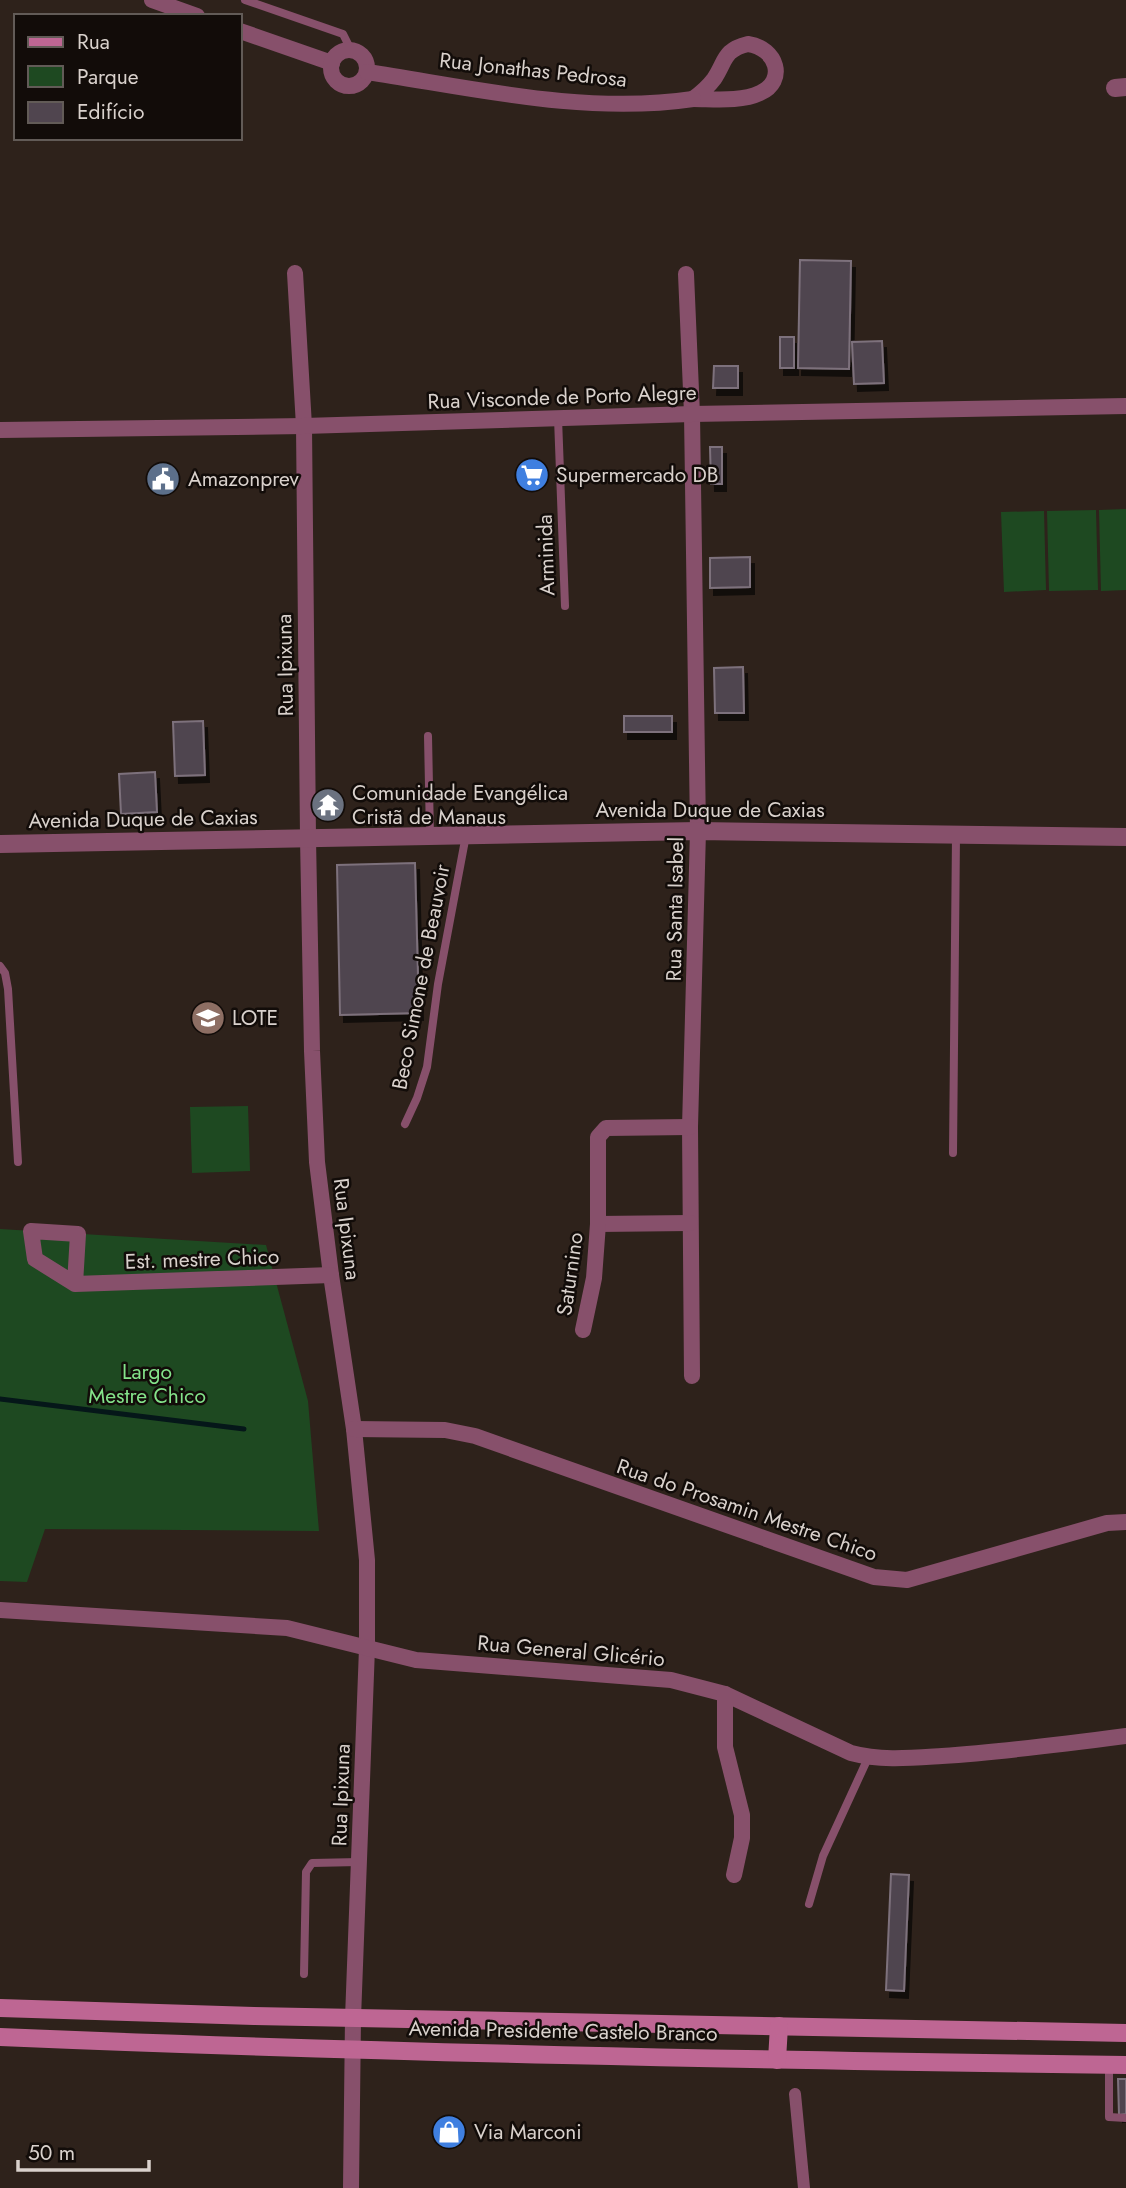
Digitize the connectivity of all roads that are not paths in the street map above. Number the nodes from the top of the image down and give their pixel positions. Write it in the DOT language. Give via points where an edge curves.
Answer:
graph roads {
  1 [pos="152,0"];
  2 [pos="245,0"];
  3 [pos="191,14"];
  4 [pos="242,32"];
  5 [pos="351,50"];
  6 [pos="332,62"];
  7 [pos="367,72"];
  8 [pos="693,99"];
  9 [pos="295,273"];
  10 [pos="686,274"];
  11 [pos="1126,406"];
  12 [pos="692,414"];
  13 [pos="558,418"];
  14 [pos="304,426"];
  15 [pos="0,430"];
  16 [pos="565,606"];
  17 [pos="428,736"];
  18 [pos="698,831"];
  19 [pos="466,835"];
  20 [pos="956,835"];
  21 [pos="430,836"];
  22 [pos="1126,837"];
  23 [pos="308,838"];
  24 [pos="0,844"];
  25 [pos="0,967"];
  26 [pos="405,1124"];
  27 [pos="690,1127"];
  28 [pos="953,1153"];
  29 [pos="18,1162"];
  30 [pos="690,1223"];
  31 [pos="598,1224"];
  32 [pos="331,1275"];
  33 [pos="75,1284"];
  34 [pos="583,1330"];
  35 [pos="692,1376"];
  36 [pos="355,1429"];
  37 [pos="1126,1522"];
  38 [pos="0,1611"];
  39 [pos="367,1648"];
  40 [pos="725,1695"];
  41 [pos="1126,1736"];
  42 [pos="868,1758"];
  43 [pos="359,1863"];
  44 [pos="734,1875"];
  45 [pos="809,1905"];
  46 [pos="304,1974"];
  47 [pos="0,2008"];
  48 [pos="354,2018"];
  49 [pos="779,2026"];
  50 [pos="1126,2033"];
  51 [pos="0,2037"];
  52 [pos="353,2049"];
  53 [pos="777,2060"];
  54 [pos="1117,2065"];
  55 [pos="795,2094"];
  56 [pos="1126,2118"];
  57 [pos="351,2188"];
  58 [pos="804,2188"];
  1 -- 3 [label="street"];
  2 -- 5 [label="lane" via="343,34"];
  4 -- 6 [label="street"];
  5 -- 6 [label="street"];
  5 -- 7 [label="street" via="362,55"];
  6 -- 7 [label="street" via="332,74 345,86 356,85"];
  7 -- 8 [label="street, Rua Jonathas Pedrosa" via="582,102"];
  8 -- 8 [label="street, Rua Jonathas Pedrosa" via="762,93 775,76 769,52 748,44 737,47 728,53 708,87"];
  9 -- 14 [label="street, Rua Ipixuna"];
  10 -- 12 [label="street, Rua Santa Isabel"];
  11 -- 12 [label="street, Rua Visconde de Porto Alegre"];
  12 -- 13 [label="street, Rua Visconde de Porto Alegre"];
  12 -- 18 [label="street, Rua Santa Isabel"];
  13 -- 14 [label="street, Rua Visconde de Porto Alegre"];
  13 -- 16 [label="lane, Arminida"];
  14 -- 15 [label="street, Rua Visconde de Porto Alegre"];
  14 -- 23 [label="street, Rua Ipixuna"];
  17 -- 21 [label="lane"];
  18 -- 19 [label="street, Avenida Duque de Caxias"];
  18 -- 20 [label="street, Avenida Duque de Caxias"];
  18 -- 27 [label="street, Rua Santa Isabel"];
  19 -- 21 [label="street, Avenida Duque de Caxias"];
  19 -- 26 [label="lane, Beco Simone de Beauvoir" via="427,1068"];
  20 -- 22 [label="street, Avenida Duque de Caxias"];
  20 -- 28 [label="lane"];
  21 -- 23 [label="street, Avenida Duque de Caxias"];
  23 -- 24 [label="street, Avenida Duque de Caxias"];
  23 -- 32 [label="street, Rua Ipixuna" via="317,1162"];
  25 -- 29 [label="lane" via="8,989"];
  27 -- 30 [label="street, Rua Santa Isabel"];
  27 -- 31 [label="street, Saturnino" via="601,1131"];
  30 -- 31 [label="street, Saturnino"];
  30 -- 35 [label="street, Rua Santa Isabel"];
  31 -- 34 [label="street, Saturnino" via="594,1278"];
  32 -- 33 [label="street, Est. mestre Chico"];
  32 -- 36 [label="street, Rua Ipixuna"];
  36 -- 37 [label="street, Rua do Prosamin Mestre Chico" via="445,1430 475,1436 893,1580 907,1580 1107,1523"];
  36 -- 39 [label="street, Rua Ipixuna" via="367,1560"];
  38 -- 39 [label="street, Rua General Glicério" via="287,1628"];
  39 -- 40 [label="street, Rua General Glicério" via="416,1660 671,1680"];
  39 -- 43 [label="street, Rua Ipixuna"];
  40 -- 42 [label="street, Rua General Glicério"];
  40 -- 44 [label="street" via="725,1748 742,1815"];
  41 -- 42 [label="street, Rua General Glicério" via="1004,1752"];
  42 -- 45 [label="lane" via="823,1856"];
  43 -- 46 [label="lane" via="312,1863 306,1872"];
  43 -- 48 [label="street, Rua Ipixuna"];
  47 -- 48 [label="main road, Avenida Presidente Castelo Branco"];
  48 -- 49 [label="main road, Avenida Presidente Castelo Branco"];
  48 -- 52 [label="street, Rua Ipixuna"];
  49 -- 50 [label="main road, Avenida Presidente Castelo Branco"];
  49 -- 53 [label="main road"];
  51 -- 52 [label="main road, Avenida Presidente Castelo Branco"];
  52 -- 53 [label="main road, Avenida Presidente Castelo Branco"];
  52 -- 57 [label="street, Rua Ipixuna"];
  53 -- 54 [label="main road, Avenida Presidente Castelo Branco"];
  54 -- 56 [label="lane" via="1109,2117"];
  55 -- 58 [label="street"];
}
